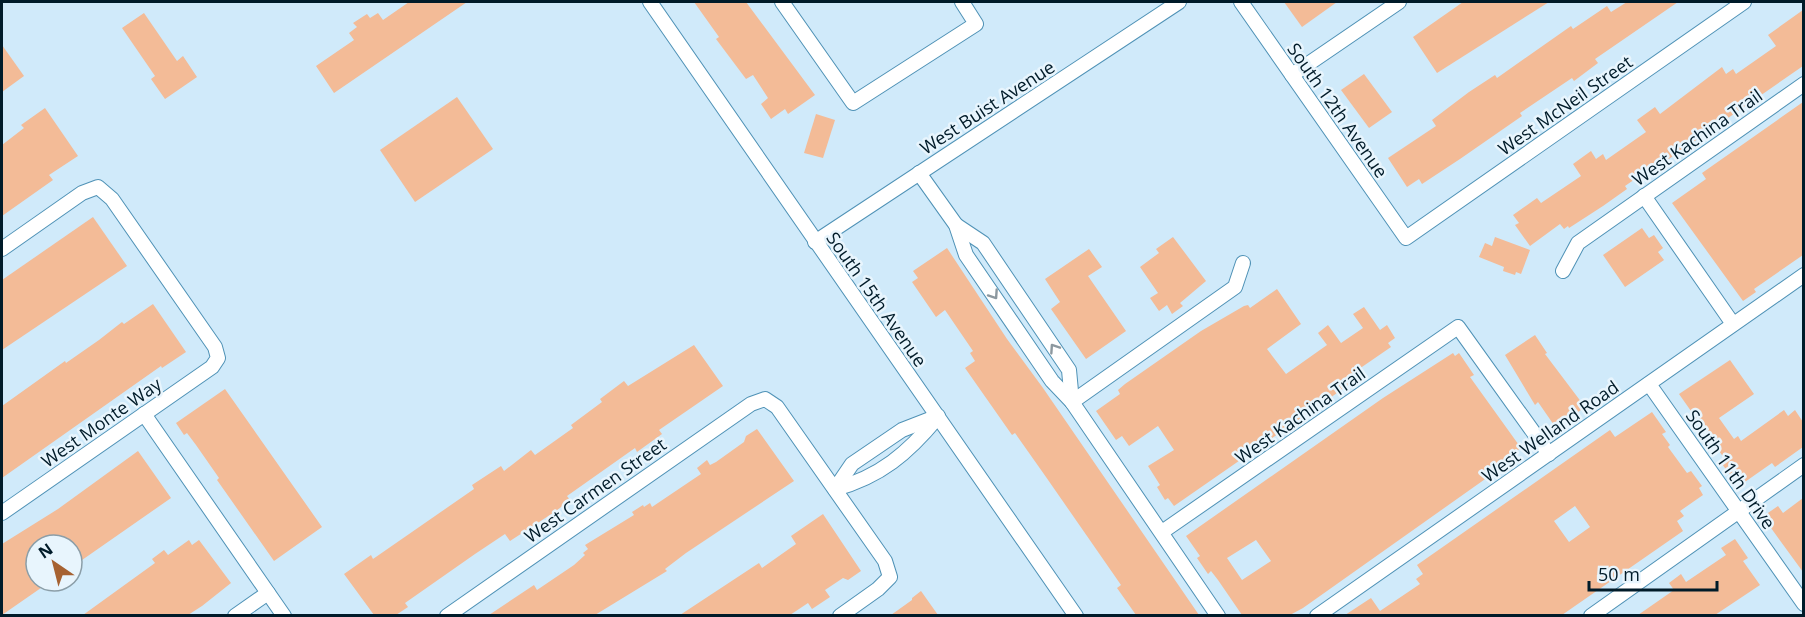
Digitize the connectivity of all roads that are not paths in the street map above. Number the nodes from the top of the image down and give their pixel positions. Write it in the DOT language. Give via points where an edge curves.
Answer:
graph roads {
  1 [pos="650,2"];
  2 [pos="782,2"];
  3 [pos="962,2"];
  4 [pos="1179,2"];
  5 [pos="1241,2"];
  6 [pos="1399,2"];
  7 [pos="1744,2"];
  8 [pos="1292,75"];
  9 [pos="1803,84"];
  10 [pos="920,173"];
  11 [pos="1644,196"];
  12 [pos="956,225"];
  13 [pos="1406,238"];
  14 [pos="815,242"];
  15 [pos="2,249"];
  16 [pos="1243,263"];
  17 [pos="996,264"];
  18 [pos="1563,271"];
  19 [pos="980,274"];
  20 [pos="1803,274"];
  21 [pos="1733,324"];
  22 [pos="1649,384"];
  23 [pos="1072,402"];
  24 [pos="144,414"];
  25 [pos="938,416"];
  26 [pos="875,449"];
  27 [pos="1549,454"];
  28 [pos="886,465"];
  29 [pos="1803,465"];
  30 [pos="835,489"];
  31 [pos="1738,511"];
  32 [pos="2,513"];
  33 [pos="1162,532"];
  34 [pos="268,593"];
  35 [pos="1803,604"];
  36 [pos="235,615"];
  37 [pos="284,615"];
  38 [pos="447,615"];
  39 [pos="840,615"];
  40 [pos="1076,615"];
  41 [pos="1218,615"];
  42 [pos="1317,615"];
  43 [pos="1591,615"];
  1 -- 14 [label="street, South 15th Avenue"];
  2 -- 3 [label="street" via="853,103 976,24"];
  4 -- 10 [label="street, West Buist Avenue"];
  5 -- 8 [label="street, South 12th Avenue"];
  6 -- 8 [label="street"];
  7 -- 13 [label="street, West McNeil Street"];
  8 -- 13 [label="street, South 12th Avenue"];
  9 -- 11 [label="street, West Kachina Trail"];
  10 -- 12 [label="street"];
  10 -- 14 [label="street, West Buist Avenue"];
  11 -- 18 [label="street, West Kachina Trail" via="1578,243"];
  11 -- 21 [label="street"];
  12 -- 17 [label="street" via="983,243"];
  12 -- 19 [label="street" via="966,255"];
  14 -- 25 [label="street, South 15th Avenue"];
  15 -- 24 [label="street, West Monte Way" via="82,193 98,187 112,199 215,347 218,358 212,367"];
  16 -- 23 [label="street" via="1234,287"];
  17 -- 19 [label="street"];
  23 -- 17 [label="street, one-way" via="1069,370"];
  19 -- 23 [label="street, one-way" via="1052,381"];
  20 -- 21 [label="street, West Welland Road"];
  21 -- 22 [label="street, West Welland Road"];
  22 -- 27 [label="street, West Welland Road"];
  22 -- 31 [label="street, South 11th Drive"];
  23 -- 33 [label="street"];
  24 -- 32 [label="street, West Monte Way"];
  24 -- 34 [label="street"];
  25 -- 26 [label="street" via="902,430"];
  25 -- 28 [label="street" via="913,447"];
  25 -- 40 [label="street, South 15th Avenue"];
  26 -- 28 [label="street"];
  26 -- 30 [label="street" via="852,464"];
  27 -- 33 [label="street, West Kachina Trail" via="1458,327"];
  27 -- 42 [label="street, West Welland Road"];
  28 -- 30 [label="street" via="863,482"];
  29 -- 31 [label="street"];
  30 -- 38 [label="street, West Carmen Street" via="777,407 765,399 751,404"];
  30 -- 39 [label="street" via="885,561 890,577"];
  31 -- 35 [label="street, South 11th Drive"];
  31 -- 43 [label="street"];
  33 -- 41 [label="street"];
  34 -- 36 [label="street"];
  34 -- 37 [label="street"];
}
